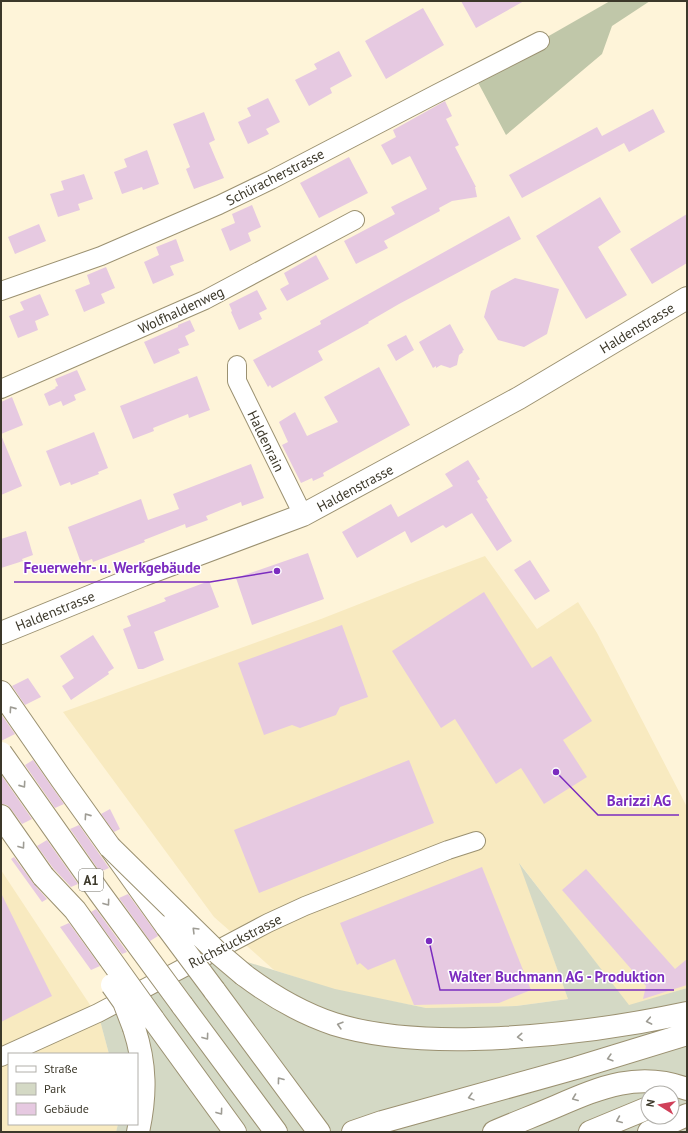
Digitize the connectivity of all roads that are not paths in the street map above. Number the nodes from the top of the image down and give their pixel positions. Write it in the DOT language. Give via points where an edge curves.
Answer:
graph roads {
  1 [pos="540,41"];
  2 [pos="355,220"];
  3 [pos="1,291"];
  4 [pos="687,298"];
  5 [pos="236,365"];
  6 [pos="1,389"];
  7 [pos="303,515"];
  8 [pos="1,633"];
  9 [pos="1,692"];
  10 [pos="1,753"];
  11 [pos="1,816"];
  12 [pos="476,841"];
  13 [pos="110,847"];
  14 [pos="687,1013"];
  15 [pos="144,1024"];
  16 [pos="687,1034"];
  17 [pos="10,1053"];
  18 [pos="687,1090"];
  19 [pos="640,1111"];
  20 [pos="687,1115"];
  21 [pos="273,1128"];
  22 [pos="138,1132"];
  23 [pos="235,1132"];
  24 [pos="319,1132"];
  25 [pos="353,1132"];
  26 [pos="494,1132"];
  27 [pos="590,1132"];
  28 [pos="649,1132"];
  1 -- 3 [label="street, Schüracherstrasse" via="219,205 102,256"];
  2 -- 6 [label="street, Wolfhaldenweg" via="206,300"];
  4 -- 7 [label="main road, Haldenstrasse" via="519,398"];
  5 -- 7 [label="street, Haldenrain" via="237,382"];
  7 -- 8 [label="main road, Haldenstrasse" via="143,575"];
  13 -- 9 [label="main road, A1, one-way"];
  10 -- 21 [label="main road, A1, one-way, bridge" via="104,899"];
  11 -- 15 [label="main road, one-way, bridge" via="43,876 75,910"];
  12 -- 17 [label="street, Ruchstuckstrasse" via="305,906 98,1013"];
  14 -- 13 [label="main road, one-way, bridge" via="612,1027 542,1035 460,1039 399,1037 355,1030 313,1016 280,1000 244,975 218,953"];
  24 -- 13 [label="main road, A1, one-way, bridge"];
  15 -- 22 [label="main road" via="142,1056 145,1082"];
  15 -- 23 [label="main road, one-way"];
  16 -- 25 [label="main road, one-way"];
  18 -- 26 [label="main road, one-way" via="667,1083 624,1082 574,1099"];
  19 -- 27 [label="main road, one-way"];
  20 -- 28 [label="main road"];
}
